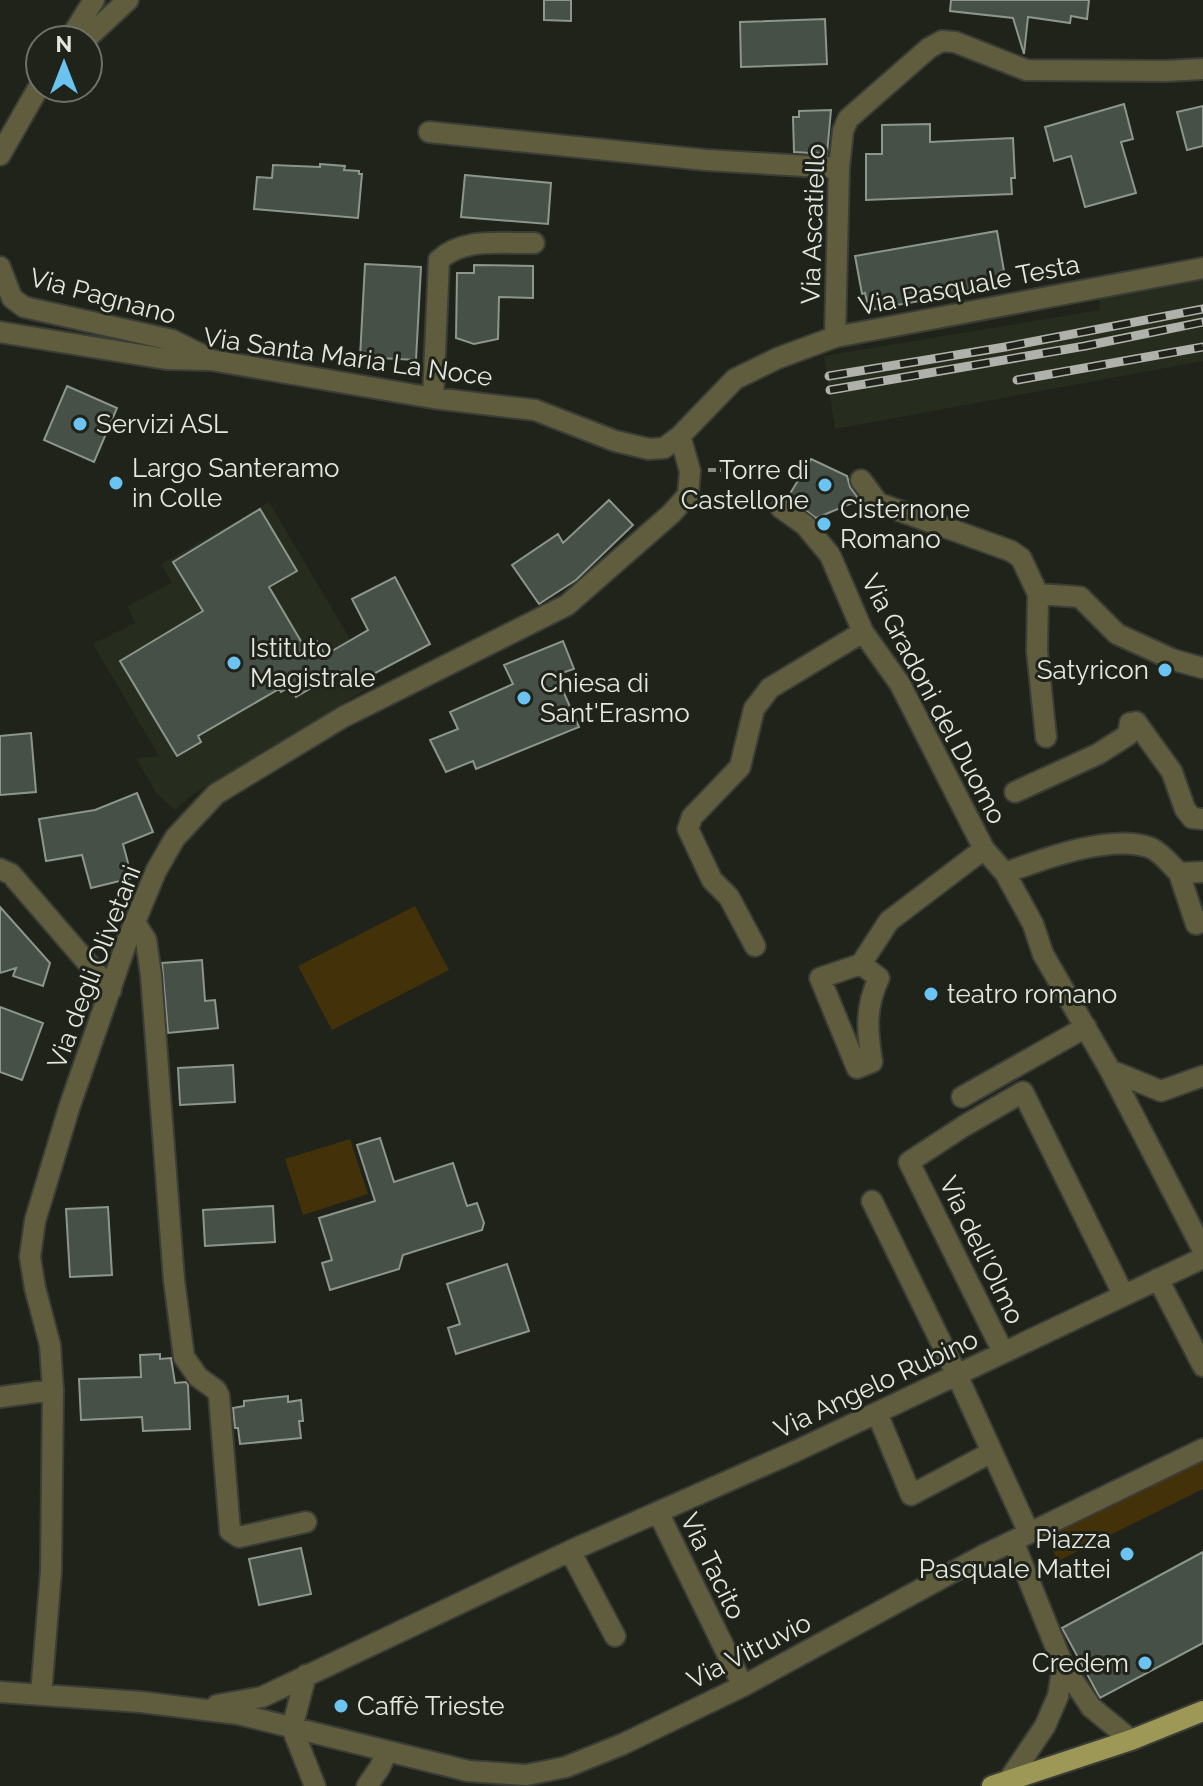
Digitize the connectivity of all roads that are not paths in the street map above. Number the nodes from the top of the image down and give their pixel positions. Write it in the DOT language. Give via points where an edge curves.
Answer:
graph roads {
  1 [pos="94,0"];
  2 [pos="128,0"];
  3 [pos="79,24"];
  4 [pos="102,24"];
  5 [pos="1203,69"];
  6 [pos="29,104"];
  7 [pos="429,132"];
  8 [pos="0,155"];
  9 [pos="839,168"];
  10 [pos="534,243"];
  11 [pos="0,267"];
  12 [pos="1203,268"];
  13 [pos="0,332"];
  14 [pos="835,337"];
  15 [pos="211,360"];
  16 [pos="433,398"];
  17 [pos="680,436"];
  18 [pos="861,480"];
  19 [pos="781,508"];
  20 [pos="1038,594"];
  21 [pos="863,632"];
  22 [pos="1203,668"];
  23 [pos="1046,737"];
  24 [pos="1015,792"];
  25 [pos="1203,819"];
  26 [pos="984,849"];
  27 [pos="0,869"];
  28 [pos="1203,872"];
  29 [pos="1005,873"];
  30 [pos="1179,873"];
  31 [pos="134,921"];
  32 [pos="1203,921"];
  33 [pos="755,946"];
  34 [pos="861,964"];
  35 [pos="111,990"];
  36 [pos="1086,1027"];
  37 [pos="1110,1070"];
  38 [pos="1203,1076"];
  39 [pos="962,1097"];
  40 [pos="872,1201"];
  41 [pos="1203,1250"];
  42 [pos="1203,1258"];
  43 [pos="1158,1279"];
  44 [pos="1123,1294"];
  45 [pos="1003,1352"];
  46 [pos="1203,1366"];
  47 [pos="957,1375"];
  48 [pos="53,1390"];
  49 [pos="0,1397"];
  50 [pos="877,1413"];
  51 [pos="1203,1449"];
  52 [pos="992,1452"];
  53 [pos="658,1512"];
  54 [pos="306,1522"];
  55 [pos="1021,1537"];
  56 [pos="570,1551"];
  57 [pos="615,1636"];
  58 [pos="1063,1665"];
  59 [pos="306,1675"];
  60 [pos="743,1686"];
  61 [pos="0,1692"];
  62 [pos="41,1695"];
  63 [pos="201,1708"];
  64 [pos="1203,1711"];
  65 [pos="292,1728"];
  66 [pos="1131,1740"];
  67 [pos="387,1751"];
  68 [pos="1000,1783"];
  69 [pos="315,1786"];
  70 [pos="367,1786"];
  1 -- 3 [label="street"];
  2 -- 4 [label="street"];
  5 -- 9 [label="street, Via Ascatiello" via="1026,70 942,41 848,119"];
  6 -- 8 [label="street"];
  7 -- 9 [label="street"];
  9 -- 14 [label="street, Via Ascatiello"];
  10 -- 16 [label="street" via="466,245 439,260"];
  11 -- 15 [label="street, Via Pagnano" via="12,298 24,307 172,340"];
  12 -- 14 [label="street, Via Pasquale Testa"];
  13 -- 15 [label="street, Via Santa Maria La Noce" via="166,359"];
  14 -- 17 [label="street, Via Pasquale Testa" via="735,379"];
  15 -- 16 [label="street, Via Santa Maria La Noce"];
  16 -- 17 [label="street, Via Santa Maria La Noce" via="535,410 649,449 664,448"];
  17 -- 31 [label="street, Via degli Olivetani" via="690,471 689,490 671,514 567,605 343,717 216,794 175,838"];
  18 -- 20 [label="street" via="878,503 1011,551 1021,558"];
  19 -- 21 [label="street, Via Gradoni del Duomo" via="805,525 830,555"];
  20 -- 22 [label="street" via="1080,597 1117,634"];
  20 -- 23 [label="street" via="1037,651"];
  21 -- 26 [label="street, Via Gradoni del Duomo" via="900,684"];
  21 -- 33 [label="street" via="760,698 740,767 692,817 691,839"];
  24 -- 25 [label="street" via="1098,754 1128,735 1133,722 1172,772 1185,809 1192,818"];
  26 -- 29 [label="street, Via Gradoni del Duomo"];
  26 -- 34 [label="street" via="889,921"];
  27 -- 35 [label="street" via="11,874"];
  28 -- 30 [label="street"];
  29 -- 30 [label="street" via="1057,854 1127,843 1155,850"];
  29 -- 36 [label="street, Via Gradoni del Duomo" via="1043,954"];
  30 -- 32 [label="street" via="1196,924"];
  31 -- 35 [label="street, Via degli Olivetani"];
  31 -- 54 [label="street" via="146,940 151,975 184,1357 219,1396 230,1531 239,1537"];
  34 -- 34 [label="street" via="820,978 857,1068 872,1062 867,1026 870,996 879,978"];
  35 -- 48 [label="street, Via degli Olivetani" via="35,1221 30,1257 50,1345"];
  36 -- 37 [label="street, Via Gradoni del Duomo"];
  36 -- 39 [label="street"];
  37 -- 38 [label="street" via="1161,1091"];
  37 -- 41 [label="street, Via Gradoni del Duomo"];
  40 -- 47 [label="street"];
  42 -- 43 [label="street, Via Angelo Rubino"];
  43 -- 44 [label="street, Via Angelo Rubino"];
  43 -- 46 [label="street"];
  44 -- 45 [label="street, Via Angelo Rubino"];
  44 -- 45 [label="street, Via dell'Olmo" via="1023,1092 909,1162"];
  45 -- 47 [label="street, Via Angelo Rubino"];
  47 -- 50 [label="street, Via Angelo Rubino"];
  47 -- 52 [label="street"];
  48 -- 49 [label="street"];
  48 -- 62 [label="street, Via degli Olivetani" via="51,1571"];
  50 -- 52 [label="street" via="911,1495"];
  50 -- 53 [label="street, Via Angelo Rubino"];
  51 -- 55 [label="street, Via Vitruvio"];
  52 -- 55 [label="street"];
  53 -- 56 [label="street, Via Angelo Rubino"];
  53 -- 60 [label="street, Via Tacito"];
  55 -- 58 [label="street"];
  55 -- 60 [label="street, Via Vitruvio"];
  56 -- 57 [label="street"];
  56 -- 59 [label="street, Via Angelo Rubino"];
  58 -- 66 [label="street" via="1091,1707"];
  58 -- 68 [label="street" via="1045,1726"];
  59 -- 63 [label="street, Via Angelo Rubino" via="262,1697"];
  59 -- 65 [label="street"];
  60 -- 67 [label="street, Via Vitruvio" via="623,1744 566,1767 526,1775 468,1771"];
  61 -- 62 [label="street"];
  62 -- 63 [label="street"];
  63 -- 65 [label="street, Via Vitruvio"];
  64 -- 66 [label="main road"];
  65 -- 67 [label="street, Via Vitruvio"];
  65 -- 69 [label="street"];
  66 -- 68 [label="main road"];
  67 -- 70 [label="street"];
}
